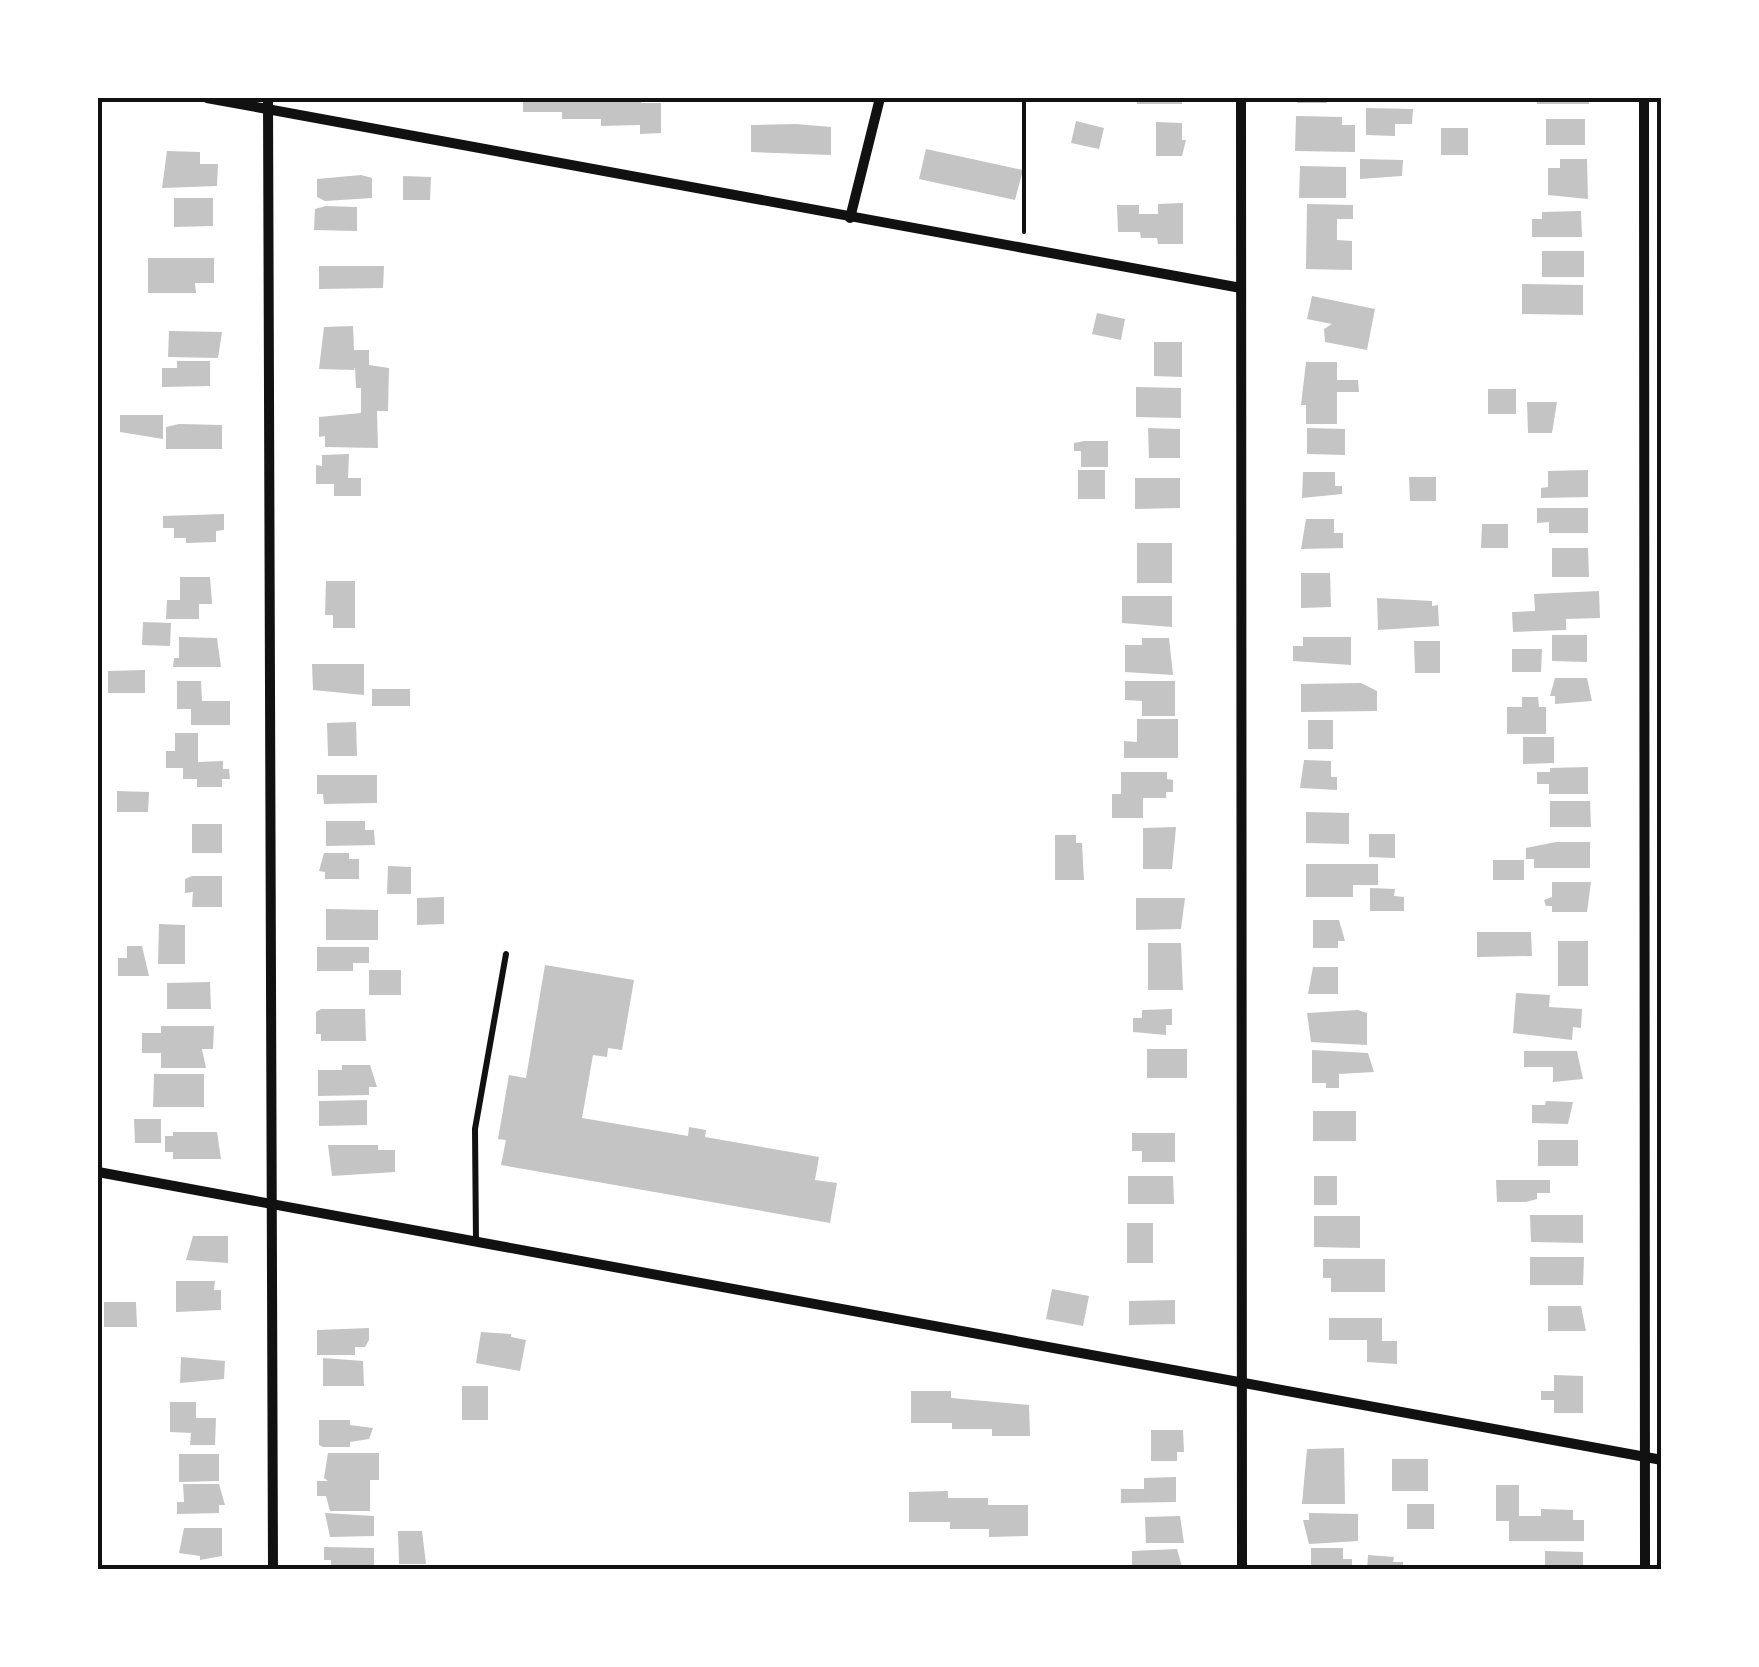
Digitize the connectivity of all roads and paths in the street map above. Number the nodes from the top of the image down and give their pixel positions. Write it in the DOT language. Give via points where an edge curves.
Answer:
graph roads {
  1 [pos="207,98"];
  2 [pos="880,98"];
  3 [pos="1024,98"];
  4 [pos="1240,98"];
  5 [pos="1644,98"];
  6 [pos="268,103"];
  7 [pos="850,218"];
  8 [pos="1024,232"];
  9 [pos="1241,288"];
  10 [pos="506,954"];
  11 [pos="98,1172"];
  12 [pos="272,1205"];
  13 [pos="476,1243"];
  14 [pos="1242,1382"];
  15 [pos="1645,1456"];
  16 [pos="1662,1460"];
  17 [pos="272,1570"];
  18 [pos="1242,1570"];
  19 [pos="1645,1570"];
  1 -- 6 [label="street"];
  2 -- 7 [label="street"];
  3 -- 8 [label="path"];
  4 -- 9 [label="street"];
  5 -- 15 [label="street"];
  6 -- 7 [label="street"];
  6 -- 12 [label="street"];
  7 -- 9 [label="street"];
  9 -- 14 [label="street"];
  10 -- 13 [label="lane" via="475,1129"];
  11 -- 12 [label="street"];
  12 -- 13 [label="street"];
  12 -- 17 [label="street"];
  13 -- 14 [label="street"];
  14 -- 15 [label="street"];
  14 -- 18 [label="street"];
  15 -- 16 [label="street"];
  15 -- 19 [label="street"];
}
